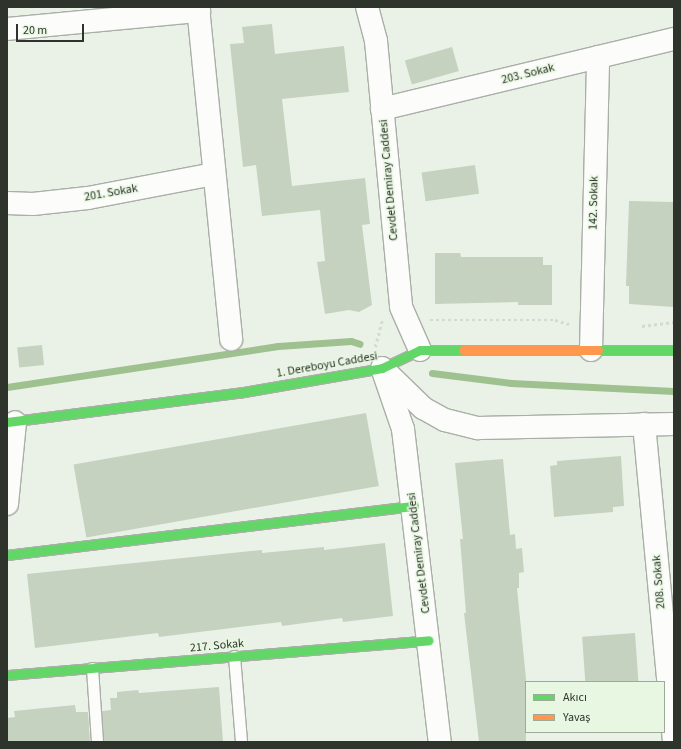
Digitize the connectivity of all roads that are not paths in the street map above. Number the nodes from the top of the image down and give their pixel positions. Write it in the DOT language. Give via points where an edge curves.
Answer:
graph roads {
  1 [pos="367,7"];
  2 [pos="199,9"];
  3 [pos="7,29"];
  4 [pos="674,40"];
  5 [pos="598,57"];
  6 [pos="382,109"];
  7 [pos="214,174"];
  8 [pos="7,203"];
  9 [pos="231,339"];
  10 [pos="420,350"];
  11 [pos="591,350"];
  12 [pos="674,350"];
  13 [pos="378,359"];
  14 [pos="11,422"];
  15 [pos="644,424"];
  16 [pos="674,424"];
  17 [pos="7,504"];
  18 [pos="414,506"];
  19 [pos="7,555"];
  20 [pos="429,640"];
  21 [pos="234,656"];
  22 [pos="92,668"];
  23 [pos="7,675"];
  24 [pos="674,740"];
  25 [pos="97,742"];
  26 [pos="241,742"];
  27 [pos="440,742"];
  1 -- 6 [label="street, Cevdet Demiray Caddesi" via="376,41"];
  2 -- 3 [label="street"];
  2 -- 7 [label="street"];
  4 -- 5 [label="street, 203. Sokak"];
  5 -- 6 [label="street, 203. Sokak"];
  5 -- 11 [label="street, 142. Sokak"];
  6 -- 10 [label="street, Cevdet Demiray Caddesi" via="401,307"];
  7 -- 8 [label="street, 201. Sokak" via="88,198 33,204"];
  7 -- 9 [label="street"];
  10 -- 11 [label="street, 1. Dereboyu Caddesi"];
  10 -- 13 [label="street, 1. Dereboyu Caddesi"];
  11 -- 12 [label="street, 1. Dereboyu Caddesi"];
  13 -- 14 [label="street, 1. Dereboyu Caddesi" via="238,393"];
  13 -- 15 [label="street" via="423,408 445,420 478,428"];
  13 -- 18 [label="street, Cevdet Demiray Caddesi" via="403,430"];
  14 -- 17 [label="street"];
  15 -- 16 [label="street"];
  15 -- 24 [label="street, 208. Sokak"];
  18 -- 19 [label="street"];
  18 -- 20 [label="street, Cevdet Demiray Caddesi"];
  20 -- 21 [label="street, 217. Sokak"];
  20 -- 27 [label="street, Cevdet Demiray Caddesi"];
  21 -- 22 [label="street, 217. Sokak"];
  21 -- 26 [label="lane"];
  22 -- 23 [label="street, 217. Sokak"];
  22 -- 25 [label="lane"];
}
